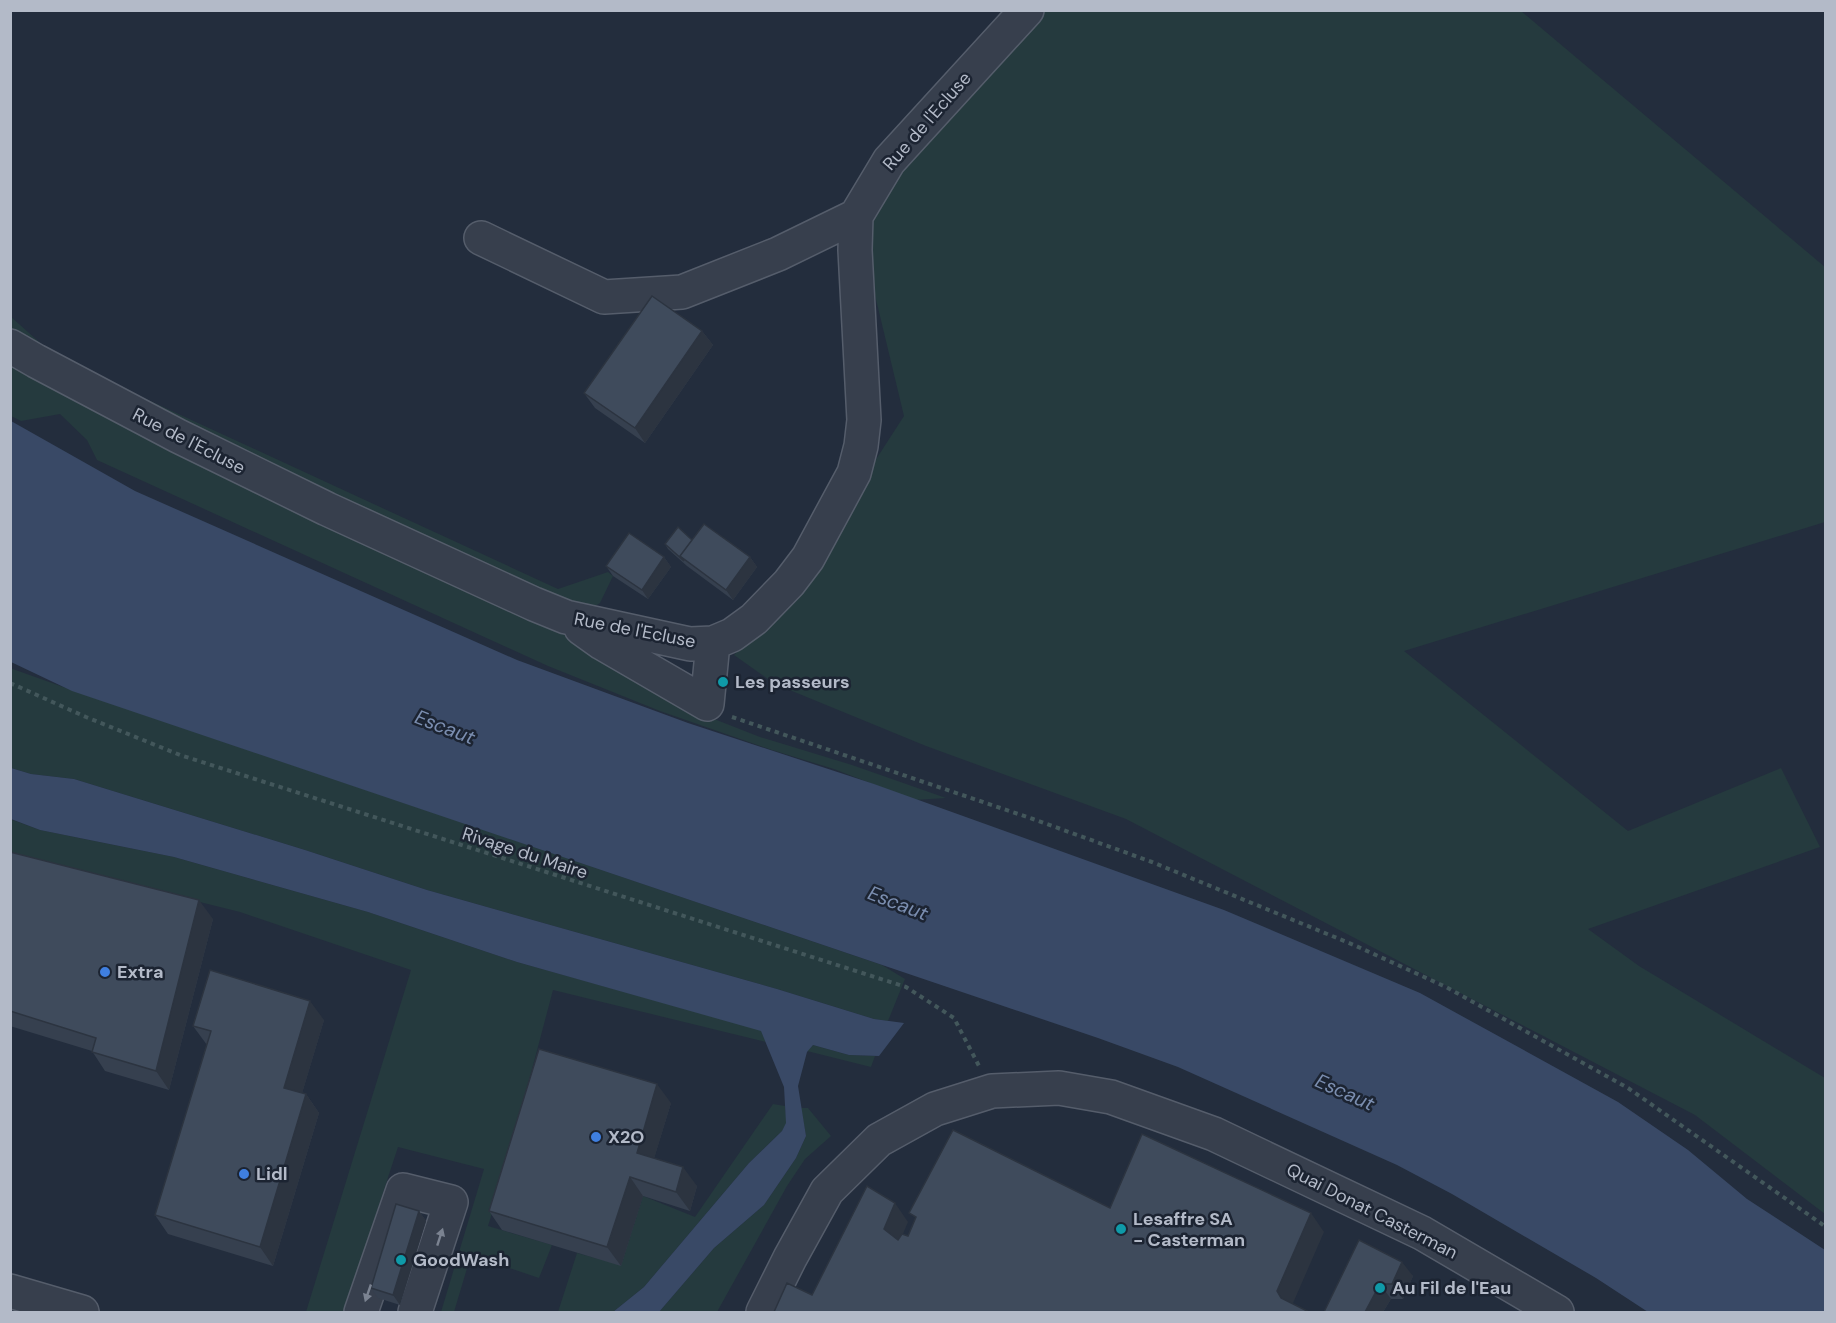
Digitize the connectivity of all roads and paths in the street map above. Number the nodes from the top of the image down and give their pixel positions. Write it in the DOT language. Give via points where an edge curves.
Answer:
graph roads {
  1 [pos="1027,10"];
  2 [pos="856,216"];
  3 [pos="481,238"];
  4 [pos="10,346"];
  5 [pos="566,617"];
  6 [pos="713,643"];
  7 [pos="10,683"];
  8 [pos="707,704"];
  9 [pos="992,1091"];
  10 [pos="1826,1227"];
  11 [pos="10,1291"];
  12 [pos="82,1312"];
  13 [pos="361,1312"];
  14 [pos="415,1312"];
  15 [pos="763,1312"];
  16 [pos="1557,1312"];
  1 -- 2 [label="street, Rue de l'Ecluse" via="889,160"];
  2 -- 3 [label="street" via="778,254 682,292 604,297"];
  2 -- 6 [label="street, Rue de l'Ecluse" via="864,420 854,473 808,558 789,583 754,619"];
  4 -- 5 [label="street, Rue de l'Ecluse" via="129,411 306,499"];
  5 -- 6 [label="street, Rue de l'Ecluse" via="690,644"];
  5 -- 8 [label="street" via="602,643"];
  6 -- 8 [label="street"];
  7 -- 9 [label="path, Rivage du Maire" via="180,755 906,987 954,1018"];
  8 -- 10 [label="path" via="734,718 1152,862 1446,987 1628,1088"];
  9 -- 15 [label="street, Quai Donat Casterman" via="935,1109 879,1140 827,1191"];
  9 -- 16 [label="street, Quai Donat Casterman" via="1059,1089 1111,1097 1214,1134 1422,1233"];
  11 -- 12 [label="street"];
  14 -- 13 [label="street, one-way" via="451,1202 403,1190"];
}
